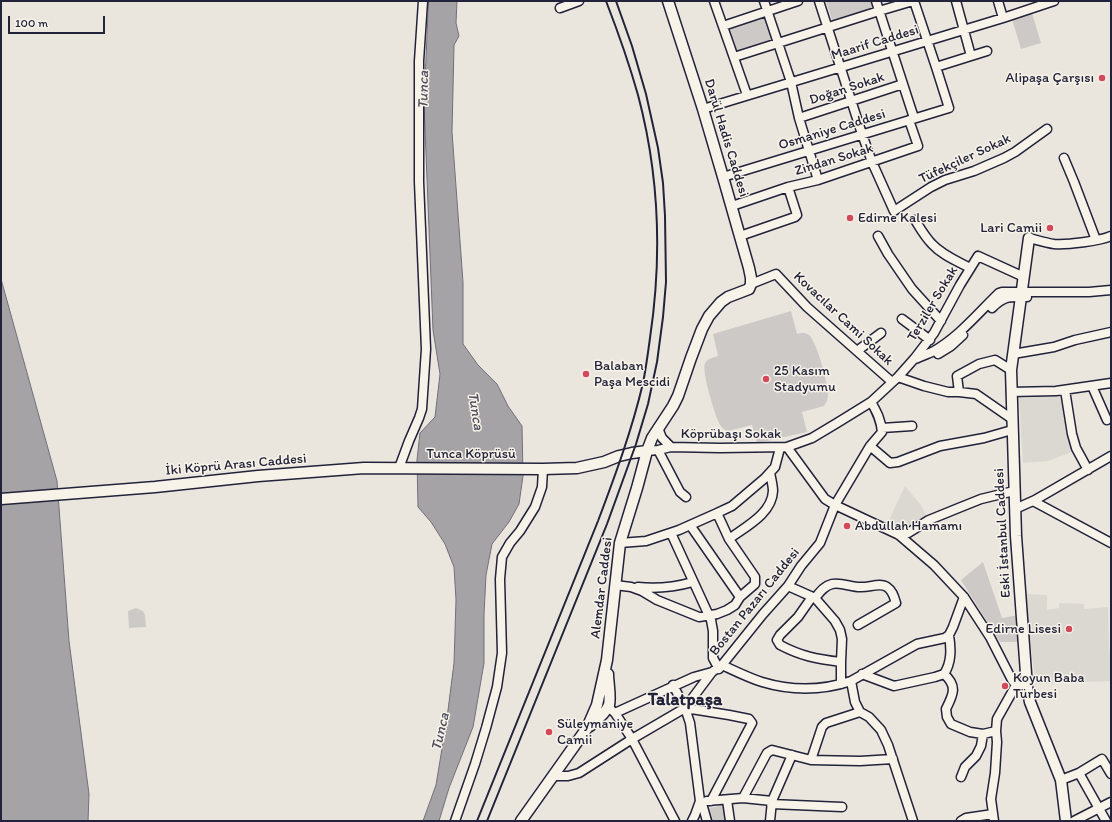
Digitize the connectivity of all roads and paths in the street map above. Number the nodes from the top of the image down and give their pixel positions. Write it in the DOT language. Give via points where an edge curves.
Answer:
graph roads {
  1 [pos="423,1"];
  2 [pos="579,1"];
  3 [pos="668,1"];
  4 [pos="714,1"];
  5 [pos="764,1"];
  6 [pos="819,1"];
  7 [pos="876,1"];
  8 [pos="914,1"];
  9 [pos="956,1"];
  10 [pos="998,1"];
  11 [pos="1054,1"];
  12 [pos="793,2"];
  13 [pos="560,8"];
  14 [pos="768,11"];
  15 [pos="879,11"];
  16 [pos="1002,18"];
  17 [pos="723,26"];
  18 [pos="827,28"];
  19 [pos="964,29"];
  20 [pos="928,40"];
  21 [pos="778,44"];
  22 [pos="987,51"];
  23 [pos="892,52"];
  24 [pos="971,56"];
  25 [pos="734,58"];
  26 [pos="840,67"];
  27 [pos="936,67"];
  28 [pos="791,82"];
  29 [pos="903,84"];
  30 [pos="746,96"];
  31 [pos="850,101"];
  32 [pos="703,109"];
  33 [pos="799,118"];
  34 [pos="912,119"];
  35 [pos="1047,129"];
  36 [pos="862,134"];
  37 [pos="810,151"];
  38 [pos="1064,158"];
  39 [pos="872,162"];
  40 [pos="724,177"];
  41 [pos="818,180"];
  42 [pos="788,188"];
  43 [pos="732,206"];
  44 [pos="915,220"];
  45 [pos="740,236"];
  46 [pos="878,236"];
  47 [pos="1111,236"];
  48 [pos="1029,238"];
  49 [pos="1096,240"];
  50 [pos="970,268"];
  51 [pos="1024,277"];
  52 [pos="751,284"];
  53 [pos="1111,290"];
  54 [pos="1021,294"];
  55 [pos="1111,296"];
  56 [pos="902,319"];
  57 [pos="941,321"];
  58 [pos="881,332"];
  59 [pos="1111,332"];
  60 [pos="930,340"];
  61 [pos="857,351"];
  62 [pos="1013,354"];
  63 [pos="914,359"];
  64 [pos="1011,370"];
  65 [pos="895,380"];
  66 [pos="1111,383"];
  67 [pos="1092,386"];
  68 [pos="1065,390"];
  69 [pos="959,392"];
  70 [pos="1011,392"];
  71 [pos="871,402"];
  72 [pos="1012,419"];
  73 [pos="1107,420"];
  74 [pos="912,426"];
  75 [pos="658,428"];
  76 [pos="882,428"];
  77 [pos="1012,430"];
  78 [pos="870,446"];
  79 [pos="671,447"];
  80 [pos="784,448"];
  81 [pos="658,450"];
  82 [pos="647,451"];
  83 [pos="1111,456"];
  84 [pos="399,468"];
  85 [pos="539,468"];
  86 [pos="1088,470"];
  87 [pos="770,473"];
  88 [pos="1014,490"];
  89 [pos="686,497"];
  90 [pos="1,499"];
  91 [pos="1033,501"];
  92 [pos="835,505"];
  93 [pos="1015,509"];
  94 [pos="717,513"];
  95 [pos="690,525"];
  96 [pos="671,533"];
  97 [pos="899,535"];
  98 [pos="729,539"];
  99 [pos="1110,541"];
  100 [pos="620,543"];
  101 [pos="693,582"];
  102 [pos="615,585"];
  103 [pos="788,586"];
  104 [pos="631,587"];
  105 [pos="740,597"];
  106 [pos="814,597"];
  107 [pos="964,597"];
  108 [pos="709,615"];
  109 [pos="858,625"];
  110 [pos="949,635"];
  111 [pos="841,662"];
  112 [pos="718,669"];
  113 [pos="862,674"];
  114 [pos="944,674"];
  115 [pos="851,681"];
  116 [pos="841,684"];
  117 [pos="1016,685"];
  118 [pos="673,686"];
  119 [pos="1027,687"];
  120 [pos="606,704"];
  121 [pos="685,708"];
  122 [pos="860,712"];
  123 [pos="996,731"];
  124 [pos="983,734"];
  125 [pos="632,739"];
  126 [pos="792,755"];
  127 [pos="811,760"];
  128 [pos="892,760"];
  129 [pos="1079,773"];
  130 [pos="1111,774"];
  131 [pos="553,776"];
  132 [pos="961,777"];
  133 [pos="1061,780"];
  134 [pos="742,798"];
  135 [pos="711,800"];
  136 [pos="728,800"];
  137 [pos="700,801"];
  138 [pos="772,802"];
  139 [pos="1111,802"];
  140 [pos="842,807"];
  141 [pos="1099,808"];
  142 [pos="993,818"];
  143 [pos="455,821"];
  144 [pos="522,821"];
  145 [pos="675,821"];
  146 [pos="694,821"];
  147 [pos="706,821"];
  148 [pos="730,821"];
  149 [pos="770,821"];
  150 [pos="913,821"];
  151 [pos="961,821"];
  152 [pos="1066,821"];
  153 [pos="1074,821"];
  154 [pos="1106,821"];
  1 -- 84 [label="street" via="419,61 419,182 426,349 422,409"];
  2 -- 13 [label="street"];
  3 -- 32 [label="main road, Darül Hadis Caddesi"];
  4 -- 17 [label="street"];
  5 -- 14 [label="street"];
  6 -- 18 [label="street"];
  7 -- 15 [label="street"];
  8 -- 15 [label="street"];
  8 -- 20 [label="street"];
  9 -- 19 [label="street"];
  10 -- 16 [label="street"];
  11 -- 16 [label="street, Maarif Caddesi"];
  12 -- 14 [label="street"];
  14 -- 17 [label="street"];
  14 -- 21 [label="street"];
  15 -- 18 [label="street"];
  15 -- 23 [label="street"];
  16 -- 19 [label="street, Maarif Caddesi"];
  17 -- 25 [label="street"];
  18 -- 21 [label="street"];
  18 -- 26 [label="street"];
  19 -- 20 [label="street, Maarif Caddesi"];
  19 -- 24 [label="street"];
  20 -- 23 [label="street, Maarif Caddesi"];
  20 -- 27 [label="street"];
  21 -- 25 [label="street"];
  21 -- 28 [label="street"];
  22 -- 24 [label="street"];
  23 -- 26 [label="street, Maarif Caddesi"];
  23 -- 29 [label="street"];
  24 -- 27 [label="street"];
  25 -- 30 [label="street"];
  26 -- 28 [label="street, Maarif Caddesi"];
  26 -- 31 [label="street"];
  27 -- 34 [label="street, Osmaniye Caddesi" via="949,108"];
  28 -- 30 [label="street, Maarif Caddesi"];
  28 -- 33 [label="street"];
  29 -- 31 [label="street, Doğan Sokak"];
  29 -- 34 [label="street"];
  30 -- 32 [label="street, Maarif Caddesi"];
  31 -- 33 [label="street, Doğan Sokak"];
  31 -- 36 [label="street"];
  32 -- 40 [label="main road, Darül Hadis Caddesi"];
  33 -- 37 [label="street"];
  34 -- 36 [label="street, Osmaniye Caddesi"];
  34 -- 39 [label="street, Zindan Sokak" via="918,146"];
  35 -- 39 [label="street, Tüfekçiler Sokak" via="1004,158 945,180 894,211"];
  36 -- 37 [label="street, Osmaniye Caddesi"];
  36 -- 39 [label="street"];
  37 -- 40 [label="street, Osmaniye Caddesi"];
  37 -- 41 [label="street"];
  38 -- 49 [label="street"];
  39 -- 41 [label="street, Zindan Sokak"];
  40 -- 43 [label="main road, Darül Hadis Caddesi"];
  41 -- 42 [label="street, Zindan Sokak"];
  42 -- 43 [label="street, Zindan Sokak"];
  42 -- 45 [label="street" via="797,215 795,218"];
  43 -- 45 [label="main road, Darül Hadis Caddesi"];
  44 -- 50 [label="street" via="932,244 942,253"];
  45 -- 52 [label="main road, Darül Hadis Caddesi"];
  46 -- 57 [label="street" via="912,289"];
  47 -- 49 [label="street"];
  48 -- 49 [label="street" via="1054,244"];
  48 -- 51 [label="main road, Eski İstanbul Caddesi"];
  50 -- 51 [label="street, Terziler Sokak" via="978,256"];
  50 -- 57 [label="street, Terziler Sokak"];
  51 -- 54 [label="main road, Eski İstanbul Caddesi"];
  52 -- 61 [label="street, Kovacılar Cami Sokak" via="776,274 807,307"];
  52 -- 75 [label="main road, Alemdar Caddesi" via="749,289 721,302 709,316 674,406"];
  53 -- 54 [label="street"];
  54 -- 55 [label="street" via="1065,297"];
  54 -- 62 [label="main road, Eski İstanbul Caddesi"];
  54 -- 63 [label="street" via="1007,291 999,293 941,347"];
  56 -- 60 [label="street"];
  57 -- 60 [label="street, Terziler Sokak"];
  58 -- 61 [label="street"];
  59 -- 62 [label="street" via="1054,347"];
  60 -- 63 [label="street, Terziler Sokak"];
  61 -- 65 [label="street, Kovacılar Cami Sokak"];
  62 -- 64 [label="main road, Eski İstanbul Caddesi"];
  63 -- 65 [label="street, Terziler Sokak"];
  64 -- 69 [label="street" via="995,360 979,364 957,376"];
  64 -- 70 [label="main road, Eski İstanbul Caddesi"];
  65 -- 69 [label="street" via="948,392"];
  65 -- 71 [label="street, Köprübaşı Sokak"];
  66 -- 67 [label="street"];
  67 -- 68 [label="street"];
  67 -- 73 [label="street"];
  68 -- 70 [label="street"];
  68 -- 86 [label="street" via="1076,448"];
  69 -- 72 [label="street" via="976,394"];
  70 -- 72 [label="main road, Eski İstanbul Caddesi"];
  71 -- 76 [label="street"];
  71 -- 80 [label="street, Köprübaşı Sokak" via="812,438"];
  72 -- 77 [label="main road, Eski İstanbul Caddesi"];
  74 -- 76 [label="street"];
  75 -- 79 [label="street, Köprübaşı Sokak" via="662,438"];
  75 -- 82 [label="main road, Alemdar Caddesi"];
  76 -- 78 [label="street, Bostan Pazarı Caddesi" via="882,432"];
  77 -- 78 [label="street" via="940,446 890,463"];
  77 -- 88 [label="main road, Eski İstanbul Caddesi"];
  78 -- 92 [label="street, Bostan Pazarı Caddesi"];
  79 -- 80 [label="street, Köprübaşı Sokak"];
  79 -- 81 [label="street, Köprübaşı Sokak"];
  80 -- 87 [label="street"];
  80 -- 92 [label="street" via="825,499"];
  81 -- 82 [label="street, Köprübaşı Sokak"];
  81 -- 89 [label="street" via="680,492"];
  82 -- 85 [label="main road, Tunca Köprüsü" via="577,468"];
  82 -- 100 [label="main road, Alemdar Caddesi"];
  83 -- 86 [label="street"];
  84 -- 85 [label="main road, Tunca Köprüsü"];
  84 -- 90 [label="main road, İki Köprü Arası Caddesi" via="273,475"];
  85 -- 143 [label="street" via="542,487 536,507 502,557 502,653 497,687 476,764"];
  86 -- 91 [label="street"];
  87 -- 94 [label="street" via="732,506"];
  87 -- 98 [label="street" via="773,491 763,514"];
  88 -- 93 [label="main road, Eski İstanbul Caddesi"];
  88 -- 97 [label="street" via="961,507 930,520 908,534"];
  91 -- 93 [label="street"];
  91 -- 99 [label="street"];
  92 -- 97 [label="street"];
  92 -- 103 [label="street, Bostan Pazarı Caddesi" via="820,543"];
  93 -- 119 [label="main road, Eski İstanbul Caddesi"];
  94 -- 95 [label="street"];
  94 -- 98 [label="street"];
  95 -- 96 [label="street"];
  95 -- 105 [label="street"];
  96 -- 100 [label="street" via="646,541"];
  96 -- 101 [label="street"];
  97 -- 107 [label="street" via="934,565"];
  98 -- 105 [label="street" via="755,577 755,584"];
  100 -- 102 [label="main road, Alemdar Caddesi"];
  101 -- 104 [label="street" via="655,588"];
  101 -- 108 [label="street"];
  102 -- 104 [label="street"];
  102 -- 120 [label="main road, Alemdar Caddesi" via="607,660"];
  103 -- 106 [label="street"];
  103 -- 112 [label="street, Bostan Pazarı Caddesi"];
  104 -- 108 [label="street" via="699,616"];
  105 -- 108 [label="street" via="735,605 727,610"];
  106 -- 109 [label="street" via="824,587 832,584 888,587 896,603"];
  106 -- 111 [label="street" via="840,630"];
  106 -- 111 [label="street" via="777,640 780,645 801,655"];
  107 -- 110 [label="street"];
  107 -- 117 [label="street" via="990,637"];
  108 -- 112 [label="street" via="712,620 713,658"];
  110 -- 113 [label="street" via="917,644"];
  110 -- 114 [label="street" via="951,651"];
  111 -- 116 [label="street"];
  112 -- 116 [label="street" via="786,688 811,689"];
  112 -- 118 [label="street"];
  112 -- 121 [label="street, Bostan Pazarı Caddesi"];
  113 -- 114 [label="street" via="894,686"];
  113 -- 115 [label="street"];
  114 -- 124 [label="street" via="953,687 946,709 951,724"];
  115 -- 116 [label="street"];
  115 -- 122 [label="street" via="855,702"];
  117 -- 119 [label="street"];
  117 -- 123 [label="street" via="997,719"];
  118 -- 120 [label="street"];
  118 -- 121 [label="street"];
  119 -- 133 [label="main road, Eski İstanbul Caddesi" via="1030,702"];
  120 -- 125 [label="street"];
  120 -- 131 [label="main road, Alemdar Caddesi"];
  121 -- 125 [label="street, Bostan Pazarı Caddesi"];
  121 -- 135 [label="street" via="749,719 752,723"];
  121 -- 137 [label="street" via="690,723"];
  122 -- 127 [label="street" via="826,723 822,727"];
  122 -- 128 [label="street" via="882,730"];
  123 -- 124 [label="street"];
  123 -- 142 [label="street" via="995,773 991,799"];
  124 -- 132 [label="street" via="976,756 965,767"];
  125 -- 131 [label="street, Bostan Pazarı Caddesi" via="579,773"];
  125 -- 145 [label="street"];
  126 -- 127 [label="street"];
  126 -- 134 [label="street" via="772,750 767,753"];
  126 -- 138 [label="street"];
  127 -- 128 [label="street"];
  128 -- 150 [label="street"];
  129 -- 130 [label="street" via="1102,759"];
  129 -- 133 [label="street"];
  129 -- 141 [label="street"];
  131 -- 144 [label="main road"];
  133 -- 152 [label="main road, Eski İstanbul Caddesi"];
  134 -- 136 [label="street"];
  134 -- 138 [label="street"];
  135 -- 136 [label="street"];
  135 -- 137 [label="street"];
  136 -- 148 [label="street"];
  137 -- 146 [label="street"];
  137 -- 147 [label="street"];
  138 -- 140 [label="street"];
  138 -- 149 [label="street"];
  139 -- 141 [label="street"];
  141 -- 153 [label="street"];
  141 -- 154 [label="street"];
  142 -- 151 [label="street" via="966,818"];
  146 -- 147 [label="street"];
}
